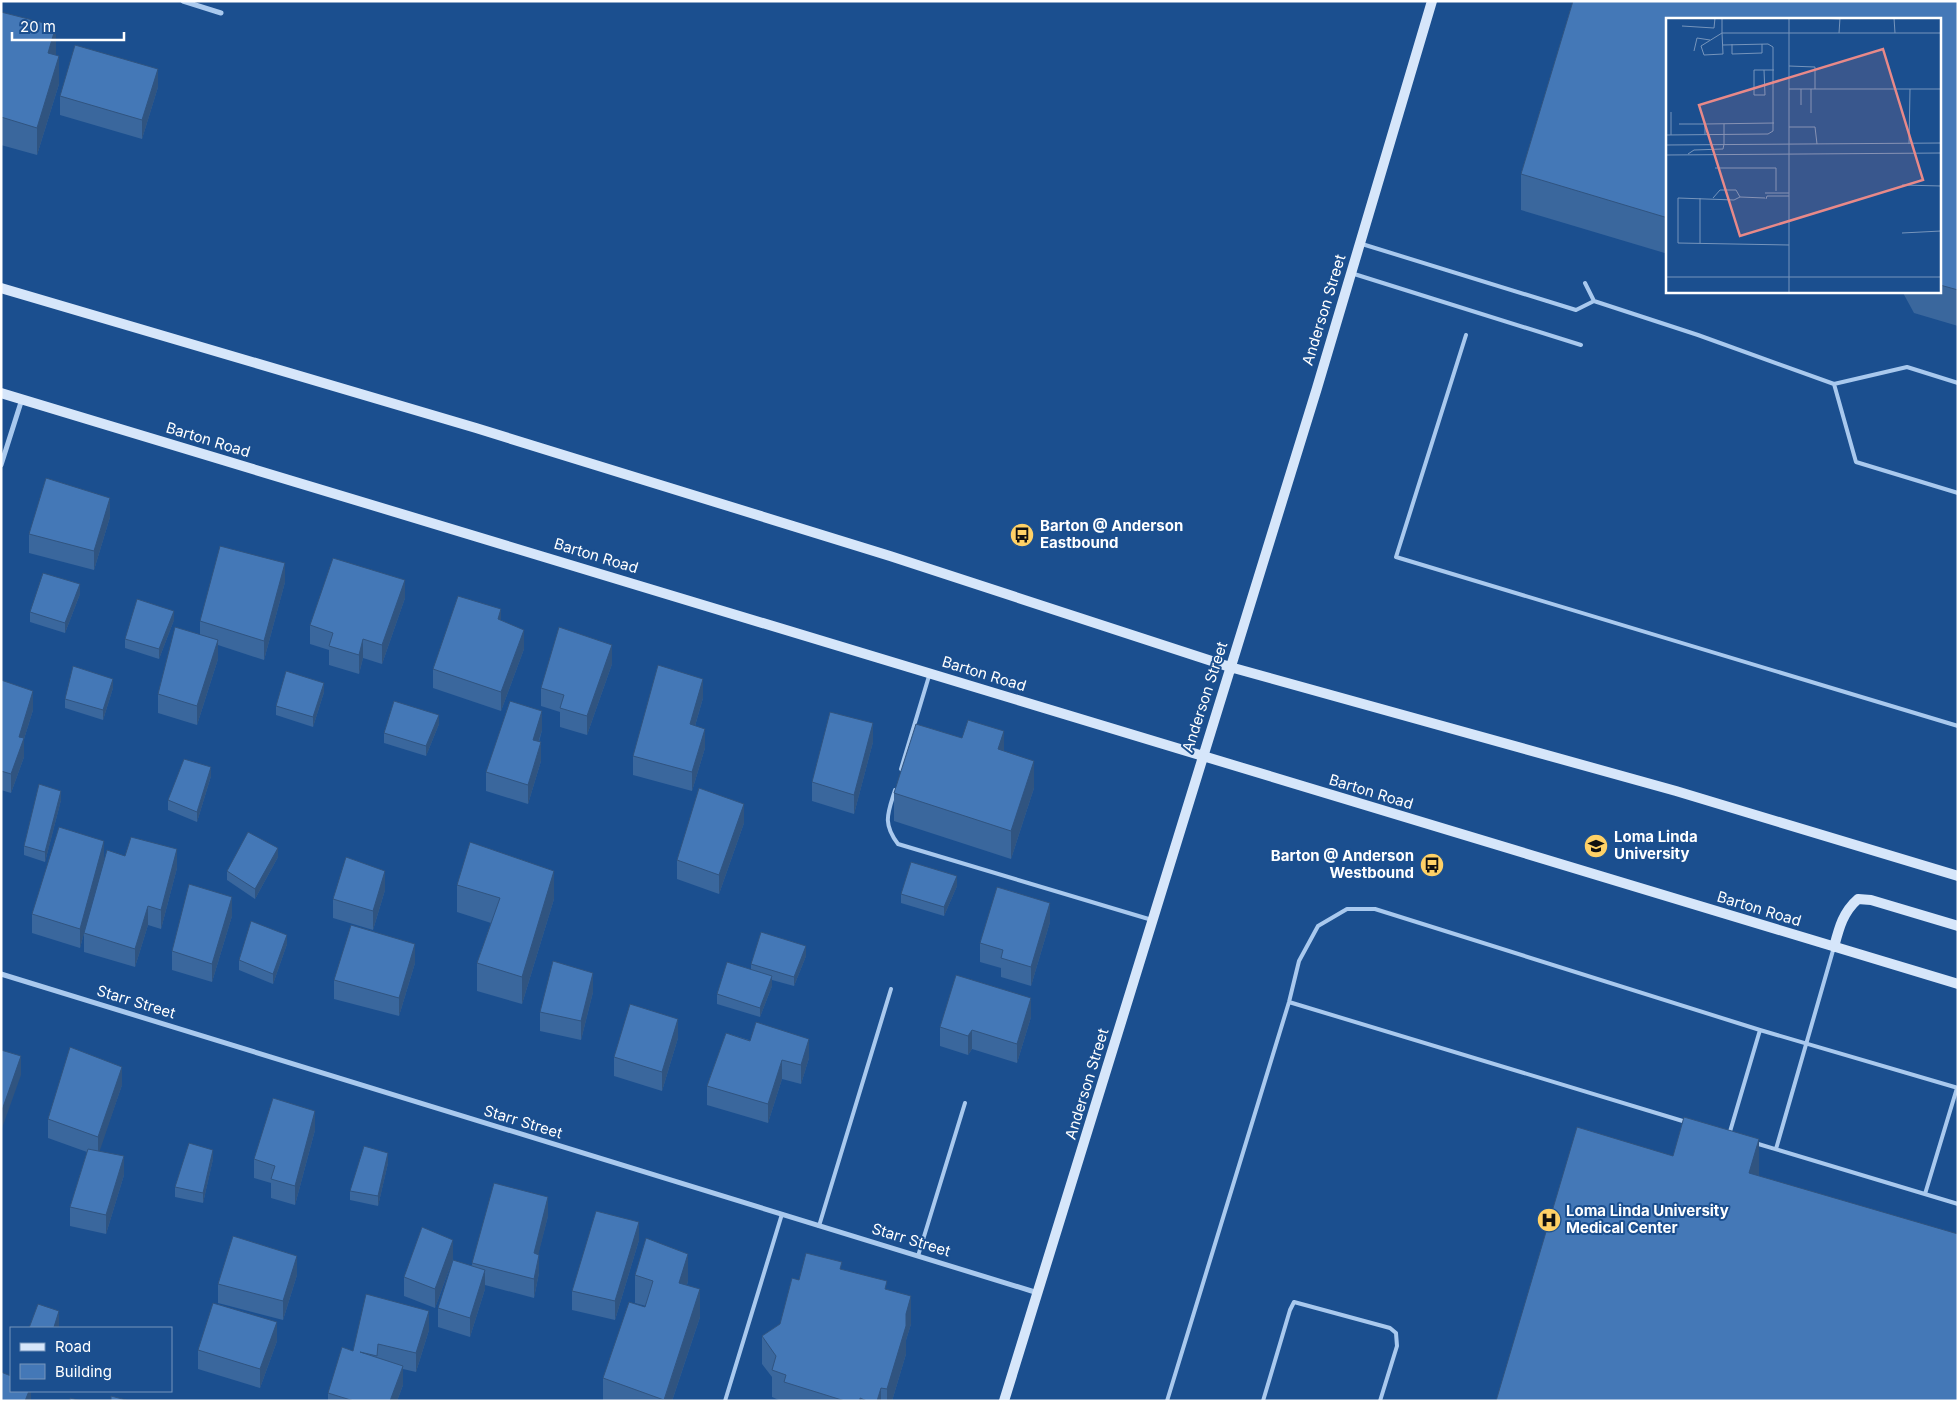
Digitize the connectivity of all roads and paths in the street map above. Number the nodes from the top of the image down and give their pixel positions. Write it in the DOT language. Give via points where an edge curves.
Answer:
graph roads {
  1 [pos="183,1"];
  2 [pos="1432,1"];
  3 [pos="221,13"];
  4 [pos="1360,243"];
  5 [pos="1352,272"];
  6 [pos="1585,283"];
  7 [pos="1,288"];
  8 [pos="1594,301"];
  9 [pos="1466,336"];
  10 [pos="1581,346"];
  11 [pos="1958,383"];
  12 [pos="1834,384"];
  13 [pos="1,393"];
  14 [pos="22,399"];
  15 [pos="1,465"];
  16 [pos="1958,493"];
  17 [pos="1230,667"];
  18 [pos="930,673"];
  19 [pos="1958,726"];
  20 [pos="1202,757"];
  21 [pos="900,774"];
  22 [pos="897,783"];
  23 [pos="1958,876"];
  24 [pos="1152,920"];
  25 [pos="1958,926"];
  26 [pos="1834,947"];
  27 [pos="1,974"];
  28 [pos="1958,984"];
  29 [pos="891,989"];
  30 [pos="1289,1002"];
  31 [pos="1760,1030"];
  32 [pos="1806,1044"];
  33 [pos="1957,1088"];
  34 [pos="965,1103"];
  35 [pos="1690,1123"];
  36 [pos="1719,1132"];
  37 [pos="1728,1135"];
  38 [pos="1737,1137"];
  39 [pos="1746,1140"];
  40 [pos="1776,1149"];
  41 [pos="1925,1194"];
  42 [pos="1958,1204"];
  43 [pos="782,1214"];
  44 [pos="819,1226"];
  45 [pos="918,1256"];
  46 [pos="1038,1293"];
  47 [pos="725,1401"];
  48 [pos="1004,1401"];
  49 [pos="1167,1401"];
  50 [pos="1263,1401"];
  51 [pos="1380,1401"];
  1 -- 3 [label="street"];
  2 -- 4 [label="main road, Anderson Street"];
  4 -- 5 [label="main road, Anderson Street"];
  4 -- 8 [label="lane" via="1576,310"];
  5 -- 10 [label="lane"];
  5 -- 17 [label="main road, Anderson Street"];
  6 -- 8 [label="lane"];
  7 -- 17 [label="main road" via="485,431 880,553"];
  8 -- 12 [label="lane"];
  9 -- 19 [label="lane" via="1396,557"];
  11 -- 12 [label="lane" via="1907,367"];
  12 -- 16 [label="lane" via="1856,462"];
  13 -- 14 [label="main road, Barton Road"];
  14 -- 15 [label="street"];
  14 -- 18 [label="main road, Barton Road"];
  17 -- 20 [label="main road, Anderson Street"];
  17 -- 23 [label="main road" via="1676,791"];
  18 -- 20 [label="main road, Barton Road"];
  18 -- 21 [label="lane"];
  20 -- 24 [label="main road, Anderson Street"];
  20 -- 26 [label="main road, Barton Road"];
  22 -- 24 [label="lane" via="886,820 898,844"];
  24 -- 46 [label="main road, Anderson Street"];
  25 -- 26 [label="main road" via="1858,899 1848,908"];
  26 -- 28 [label="main road, Barton Road"];
  26 -- 32 [label="lane"];
  27 -- 43 [label="street, Starr Street"];
  29 -- 44 [label="lane"];
  30 -- 31 [label="lane" via="1299,961 1318,926 1347,909 1375,909"];
  30 -- 35 [label="lane"];
  30 -- 49 [label="lane"];
  31 -- 32 [label="lane"];
  31 -- 37 [label="lane"];
  32 -- 33 [label="lane"];
  32 -- 40 [label="lane"];
  33 -- 41 [label="lane"];
  34 -- 45 [label="lane"];
  36 -- 37 [label="lane"];
  37 -- 38 [label="lane"];
  39 -- 40 [label="lane"];
  40 -- 41 [label="lane"];
  41 -- 42 [label="lane"];
  43 -- 44 [label="street, Starr Street"];
  43 -- 47 [label="lane"];
  44 -- 45 [label="street, Starr Street"];
  45 -- 46 [label="street, Starr Street"];
  46 -- 48 [label="main road, Anderson Street"];
  50 -- 51 [label="lane" via="1294,1302 1390,1328 1396,1333 1397,1346"];
}
